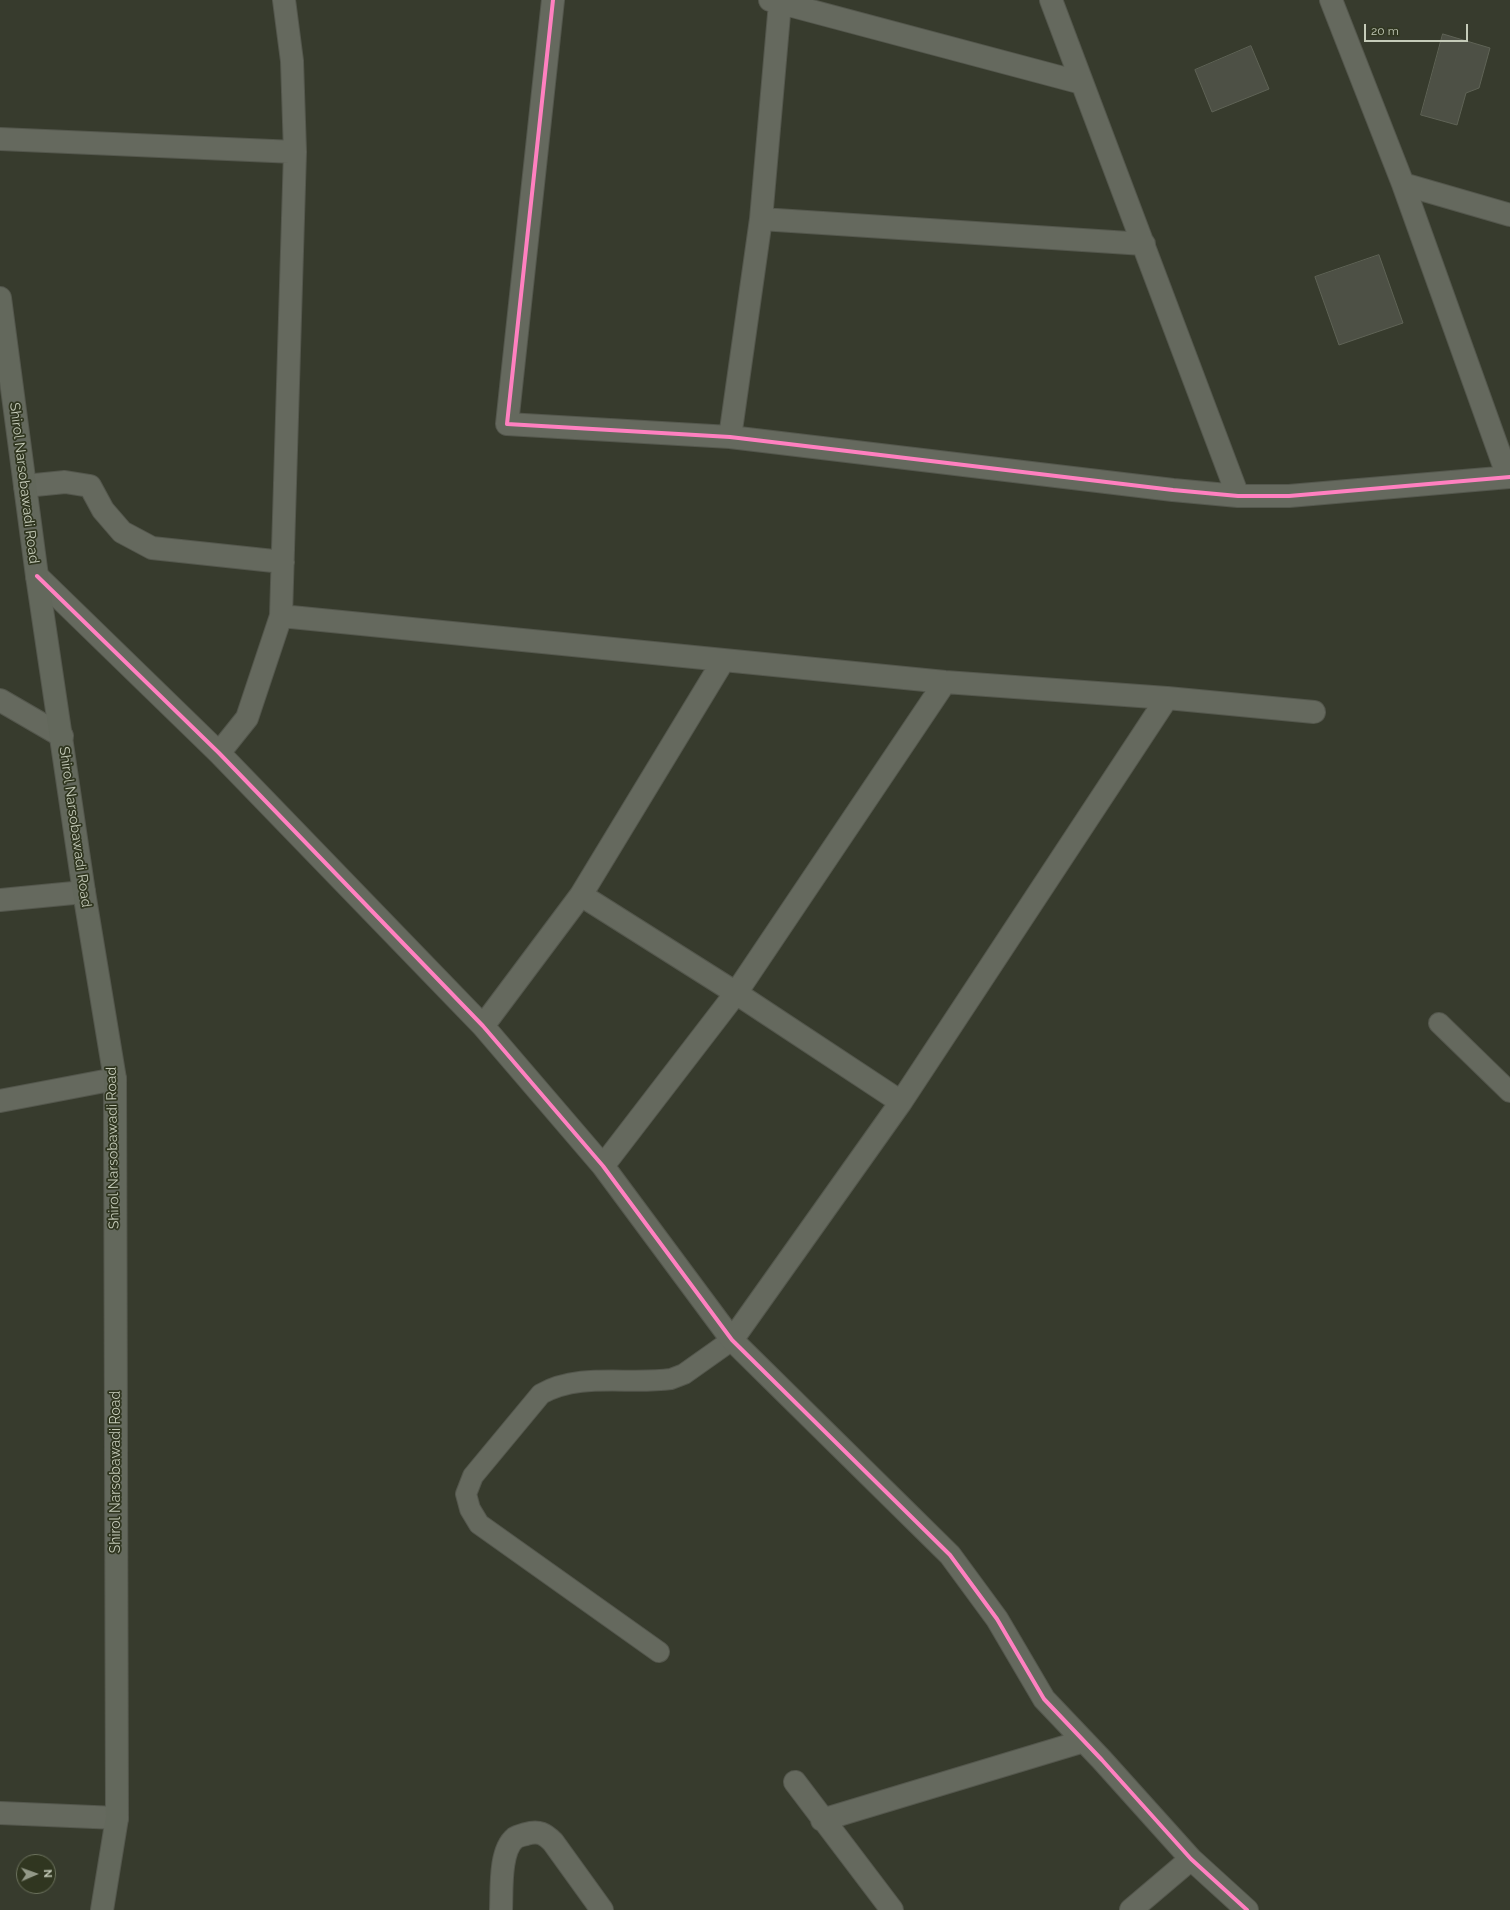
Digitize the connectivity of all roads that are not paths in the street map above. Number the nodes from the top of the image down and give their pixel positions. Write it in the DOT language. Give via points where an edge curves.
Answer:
graph roads {
  1 [pos="284,0"];
  2 [pos="553,0"];
  3 [pos="1051,0"];
  4 [pos="1331,0"];
  5 [pos="775,1"];
  6 [pos="1082,83"];
  7 [pos="0,139"];
  8 [pos="295,152"];
  9 [pos="1403,184"];
  10 [pos="1510,215"];
  11 [pos="761,219"];
  12 [pos="1144,244"];
  13 [pos="0,298"];
  14 [pos="730,437"];
  15 [pos="1509,477"];
  16 [pos="25,486"];
  17 [pos="1238,496"];
  18 [pos="283,562"];
  19 [pos="37,576"];
  20 [pos="281,616"];
  21 [pos="723,661"];
  22 [pos="945,682"];
  23 [pos="1167,698"];
  24 [pos="0,700"];
  25 [pos="1314,712"];
  26 [pos="62,736"];
  27 [pos="219,752"];
  28 [pos="84,892"];
  29 [pos="580,895"];
  30 [pos="0,900"];
  31 [pos="736,993"];
  32 [pos="1439,1023"];
  33 [pos="483,1026"];
  34 [pos="115,1079"];
  35 [pos="1510,1092"];
  36 [pos="0,1101"];
  37 [pos="901,1102"];
  38 [pos="603,1166"];
  39 [pos="732,1340"];
  40 [pos="659,1652"];
  41 [pos="1084,1741"];
  42 [pos="795,1782"];
  43 [pos="0,1813"];
  44 [pos="117,1818"];
  45 [pos="822,1820"];
  46 [pos="1191,1860"];
  47 [pos="102,1910"];
  48 [pos="501,1910"];
  49 [pos="602,1910"];
  50 [pos="892,1910"];
  51 [pos="1132,1910"];
  52 [pos="1247,1910"];
  1 -- 8 [label="street" via="292,61"];
  2 -- 14 [label="street" via="507,424"];
  3 -- 6 [label="street"];
  4 -- 9 [label="street"];
  5 -- 6 [label="street"];
  5 -- 11 [label="street"];
  6 -- 12 [label="street"];
  7 -- 8 [label="street"];
  8 -- 18 [label="street"];
  9 -- 10 [label="street"];
  9 -- 15 [label="street"];
  11 -- 12 [label="street"];
  11 -- 14 [label="street"];
  12 -- 17 [label="street"];
  13 -- 16 [label="main road, Shirol Narsobawadi Road"];
  14 -- 17 [label="street"];
  15 -- 17 [label="street" via="1289,496"];
  16 -- 18 [label="street" via="65,482 90,486 103,510 122,532 152,548"];
  16 -- 19 [label="main road, Shirol Narsobawadi Road"];
  18 -- 20 [label="street"];
  19 -- 26 [label="main road, Shirol Narsobawadi Road"];
  19 -- 27 [label="street"];
  20 -- 21 [label="street"];
  20 -- 27 [label="street" via="247,718"];
  21 -- 22 [label="street"];
  21 -- 29 [label="street"];
  22 -- 23 [label="street"];
  22 -- 31 [label="street"];
  23 -- 25 [label="street"];
  23 -- 37 [label="street"];
  24 -- 26 [label="street"];
  26 -- 28 [label="main road, Shirol Narsobawadi Road"];
  27 -- 33 [label="street"];
  28 -- 30 [label="street"];
  28 -- 34 [label="main road, Shirol Narsobawadi Road"];
  29 -- 31 [label="street"];
  29 -- 33 [label="street"];
  31 -- 37 [label="street"];
  31 -- 38 [label="street"];
  32 -- 35 [label="lane"];
  33 -- 38 [label="street"];
  34 -- 36 [label="street"];
  34 -- 44 [label="main road, Shirol Narsobawadi Road"];
  37 -- 39 [label="street"];
  38 -- 39 [label="street"];
  39 -- 40 [label="lane" via="684,1374 671,1379 572,1383 553,1387 541,1394 473,1476 466,1494 470,1509 480,1524"];
  39 -- 41 [label="street" via="950,1555 996,1619 1044,1699"];
  41 -- 45 [label="street"];
  41 -- 46 [label="street"];
  42 -- 45 [label="street"];
  43 -- 44 [label="street"];
  44 -- 47 [label="main road, Shirol Narsobawadi Road"];
  45 -- 50 [label="street"];
  46 -- 51 [label="street"];
  46 -- 52 [label="street"];
  48 -- 49 [label="street" via="503,1861 508,1846 515,1838 534,1832 545,1834 553,1842"];
}
